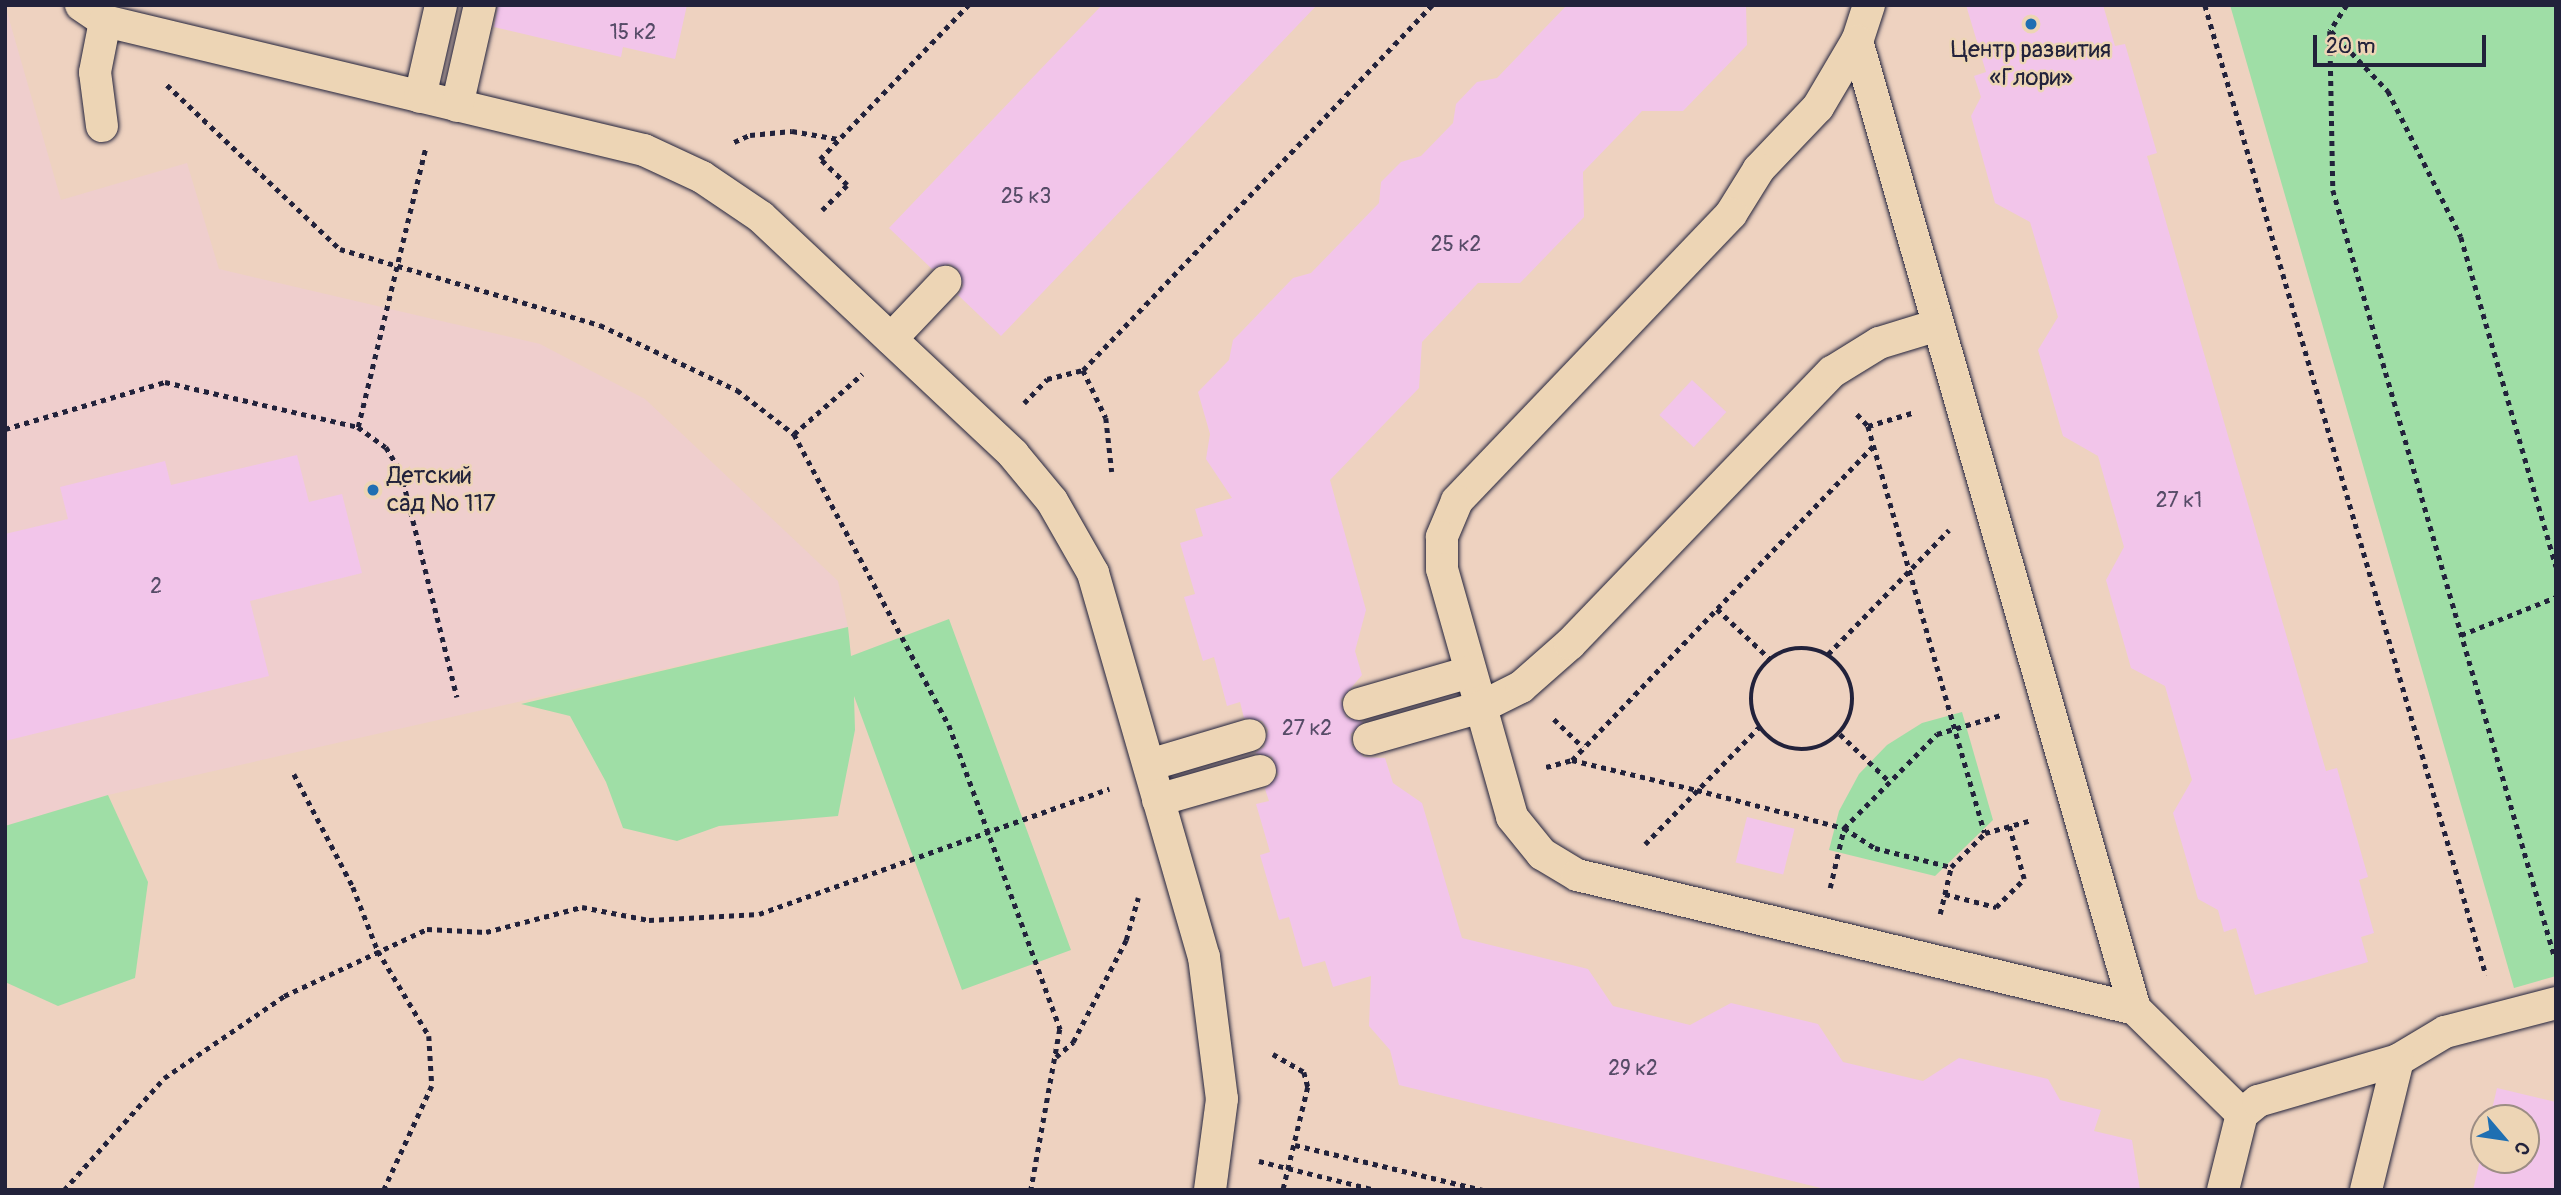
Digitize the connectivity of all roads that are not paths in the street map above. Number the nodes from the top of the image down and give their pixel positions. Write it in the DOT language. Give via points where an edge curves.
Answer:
graph roads {
  1 [pos="441,5"];
  2 [pos="480,5"];
  3 [pos="1869,5"];
  4 [pos="93,13"];
  5 [pos="1857,41"];
  6 [pos="420,97"];
  7 [pos="457,106"];
  8 [pos="102,126"];
  9 [pos="945,282"];
  10 [pos="1938,325"];
  11 [pos="891,339"];
  12 [pos="1470,672"];
  13 [pos="1359,704"];
  14 [pos="1481,707"];
  15 [pos="1250,735"];
  16 [pos="1369,740"];
  17 [pos="1149,765"];
  18 [pos="1260,771"];
  19 [pos="1158,800"];
  20 [pos="2556,1003"];
  21 [pos="2135,1009"];
  22 [pos="2398,1060"];
  23 [pos="2242,1115"];
  24 [pos="1210,1190"];
  25 [pos="2223,1190"];
  26 [pos="2367,1190"];
  1 -- 6 [label="lane"];
  2 -- 7 [label="lane"];
  3 -- 5 [label="lane"];
  4 -- 6 [label="lane"];
  4 -- 8 [label="lane"];
  5 -- 10 [label="lane"];
  5 -- 12 [label="lane" via="1818,107 1759,169 1731,215 1457,501 1442,537 1442,569"];
  6 -- 7 [label="lane"];
  7 -- 11 [label="lane" via="644,150 702,177 761,217"];
  9 -- 11 [label="lane"];
  10 -- 14 [label="lane" via="1879,343 1822,382 1570,644 1521,687"];
  10 -- 21 [label="lane"];
  11 -- 17 [label="lane" via="1013,454 1052,501 1093,573"];
  12 -- 13 [label="lane"];
  12 -- 14 [label="lane"];
  14 -- 16 [label="lane"];
  14 -- 21 [label="lane" via="1512,817 1542,854 1577,875"];
  15 -- 17 [label="lane"];
  17 -- 19 [label="lane"];
  18 -- 19 [label="lane"];
  19 -- 24 [label="lane" via="1204,957 1218,1042 1222,1098"];
  20 -- 22 [label="lane" via="2445,1032"];
  21 -- 23 [label="lane"];
  22 -- 23 [label="lane" via="2258,1101"];
  22 -- 26 [label="lane"];
  23 -- 25 [label="lane"];
}
